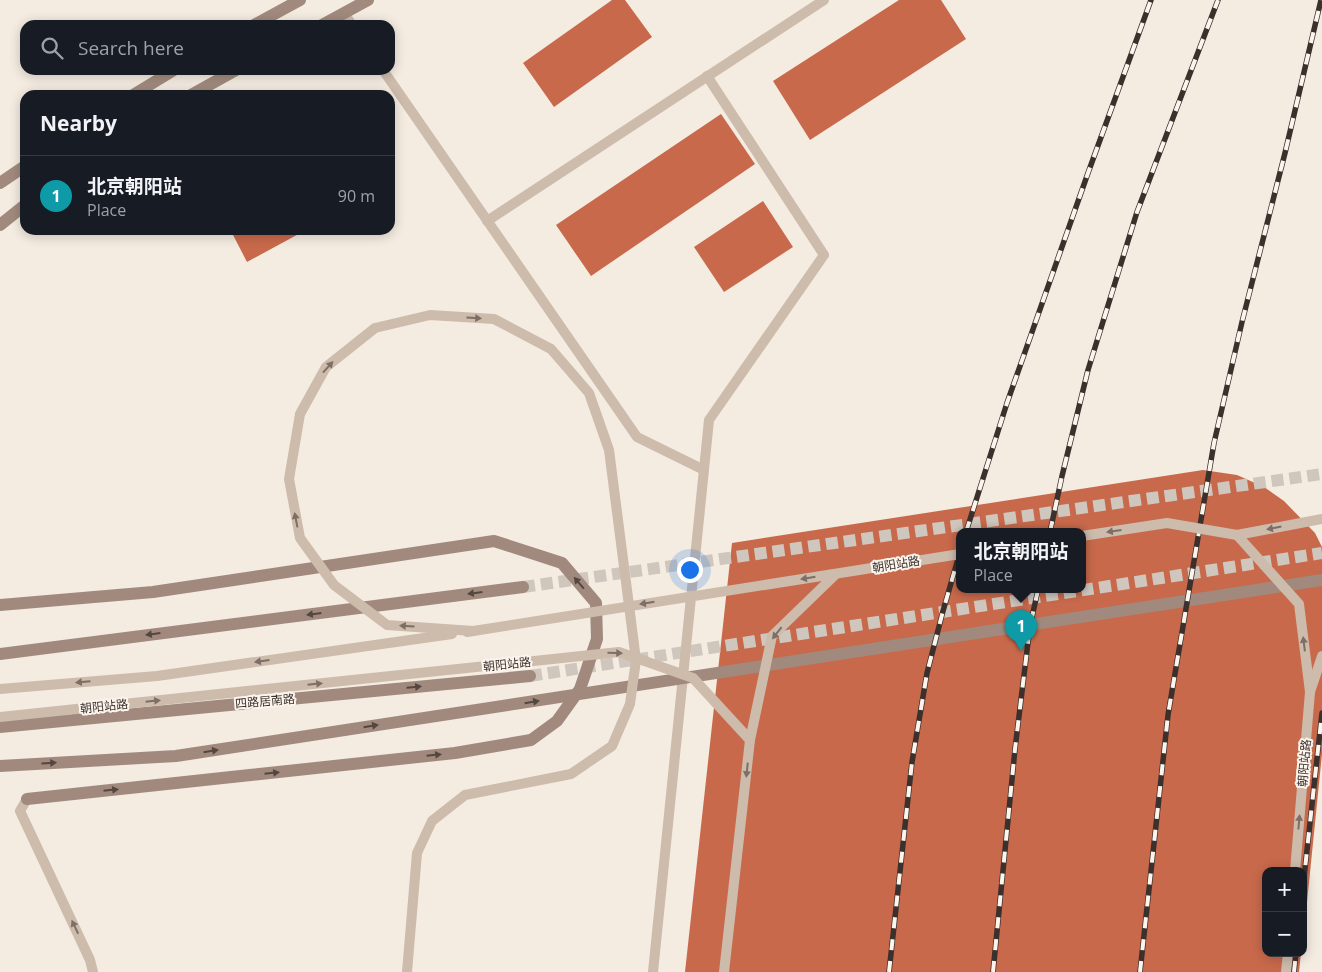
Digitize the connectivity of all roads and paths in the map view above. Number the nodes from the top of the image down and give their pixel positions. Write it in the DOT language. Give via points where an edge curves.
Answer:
graph roads {
  1 [pos="300,0"];
  2 [pos="368,0"];
  3 [pos="824,0"];
  4 [pos="344,14"];
  5 [pos="263,20"];
  6 [pos="332,20"];
  7 [pos="348,20"];
  8 [pos="166,75"];
  9 [pos="227,75"];
  10 [pos="386,75"];
  11 [pos="707,76"];
  12 [pos="141,90"];
  13 [pos="200,90"];
  14 [pos="20,169"];
  15 [pos="0,183"];
  16 [pos="20,209"];
  17 [pos="487,221"];
  18 [pos="0,225"];
  19 [pos="704,470"];
  20 [pos="1322,519"];
  21 [pos="1086,535"];
  22 [pos="1237,535"];
  23 [pos="956,555"];
  24 [pos="836,574"];
  25 [pos="1322,580"];
  26 [pos="523,587"];
  27 [pos="0,605"];
  28 [pos="473,631"];
  29 [pos="0,654"];
  30 [pos="1322,656"];
  31 [pos="530,676"];
  32 [pos="0,689"];
  33 [pos="1310,692"];
  34 [pos="0,717"];
  35 [pos="0,727"];
  36 [pos="750,740"];
  37 [pos="0,766"];
  38 [pos="27,800"];
  39 [pos="1294,867"];
  40 [pos="1288,957"];
  41 [pos="93,972"];
  42 [pos="406,972"];
  43 [pos="654,972"];
  44 [pos="724,972"];
  45 [pos="1286,972"];
  1 -- 5 [label="street"];
  2 -- 4 [label="street"];
  3 -- 11 [label="lane"];
  4 -- 6 [label="street"];
  4 -- 7 [label="lane"];
  8 -- 12 [label="street"];
  9 -- 13 [label="street"];
  10 -- 17 [label="lane"];
  11 -- 17 [label="lane"];
  11 -- 19 [label="lane" via="824,255 710,420"];
  14 -- 15 [label="street"];
  16 -- 18 [label="street"];
  17 -- 19 [label="lane" via="637,437"];
  19 -- 43 [label="lane"];
  20 -- 22 [label="lane, one-way, bridge"];
  22 -- 21 [label="lane, one-way, bridge" via="1167,523"];
  33 -- 22 [label="lane, one-way, bridge" via="1299,604"];
  23 -- 24 [label="lane, 朝阳站路, bridge"];
  24 -- 28 [label="lane, 朝阳站路, one-way, bridge"];
  24 -- 36 [label="lane, one-way, bridge" via="772,636"];
  37 -- 25 [label="street, one-way" via="176,756"];
  26 -- 29 [label="street, one-way"];
  38 -- 27 [label="street, one-way" via="455,753 531,740 557,720 580,688 597,639 596,603 562,563 494,541 153,592"];
  28 -- 32 [label="lane, 朝阳站路, one-way, bridge" via="157,676"];
  28 -- 42 [label="lane, one-way, bridge" via="387,624 334,585 300,538 289,479 300,414 326,366 375,328 430,315 494,319 552,350 589,392 609,450 636,660 630,704 612,746 571,774 465,795 432,820 417,854"];
  30 -- 33 [label="lane, 朝阳站路"];
  35 -- 31 [label="street, 四路居南路, one-way"];
  39 -- 33 [label="lane, 朝阳站路, one-way"];
  34 -- 36 [label="lane, 朝阳站路, one-way, bridge" via="619,652 693,678"];
  36 -- 44 [label="lane, one-way, bridge"];
  41 -- 38 [label="lane, one-way" via="20,810"];
  40 -- 45 [label="lane"];
}
